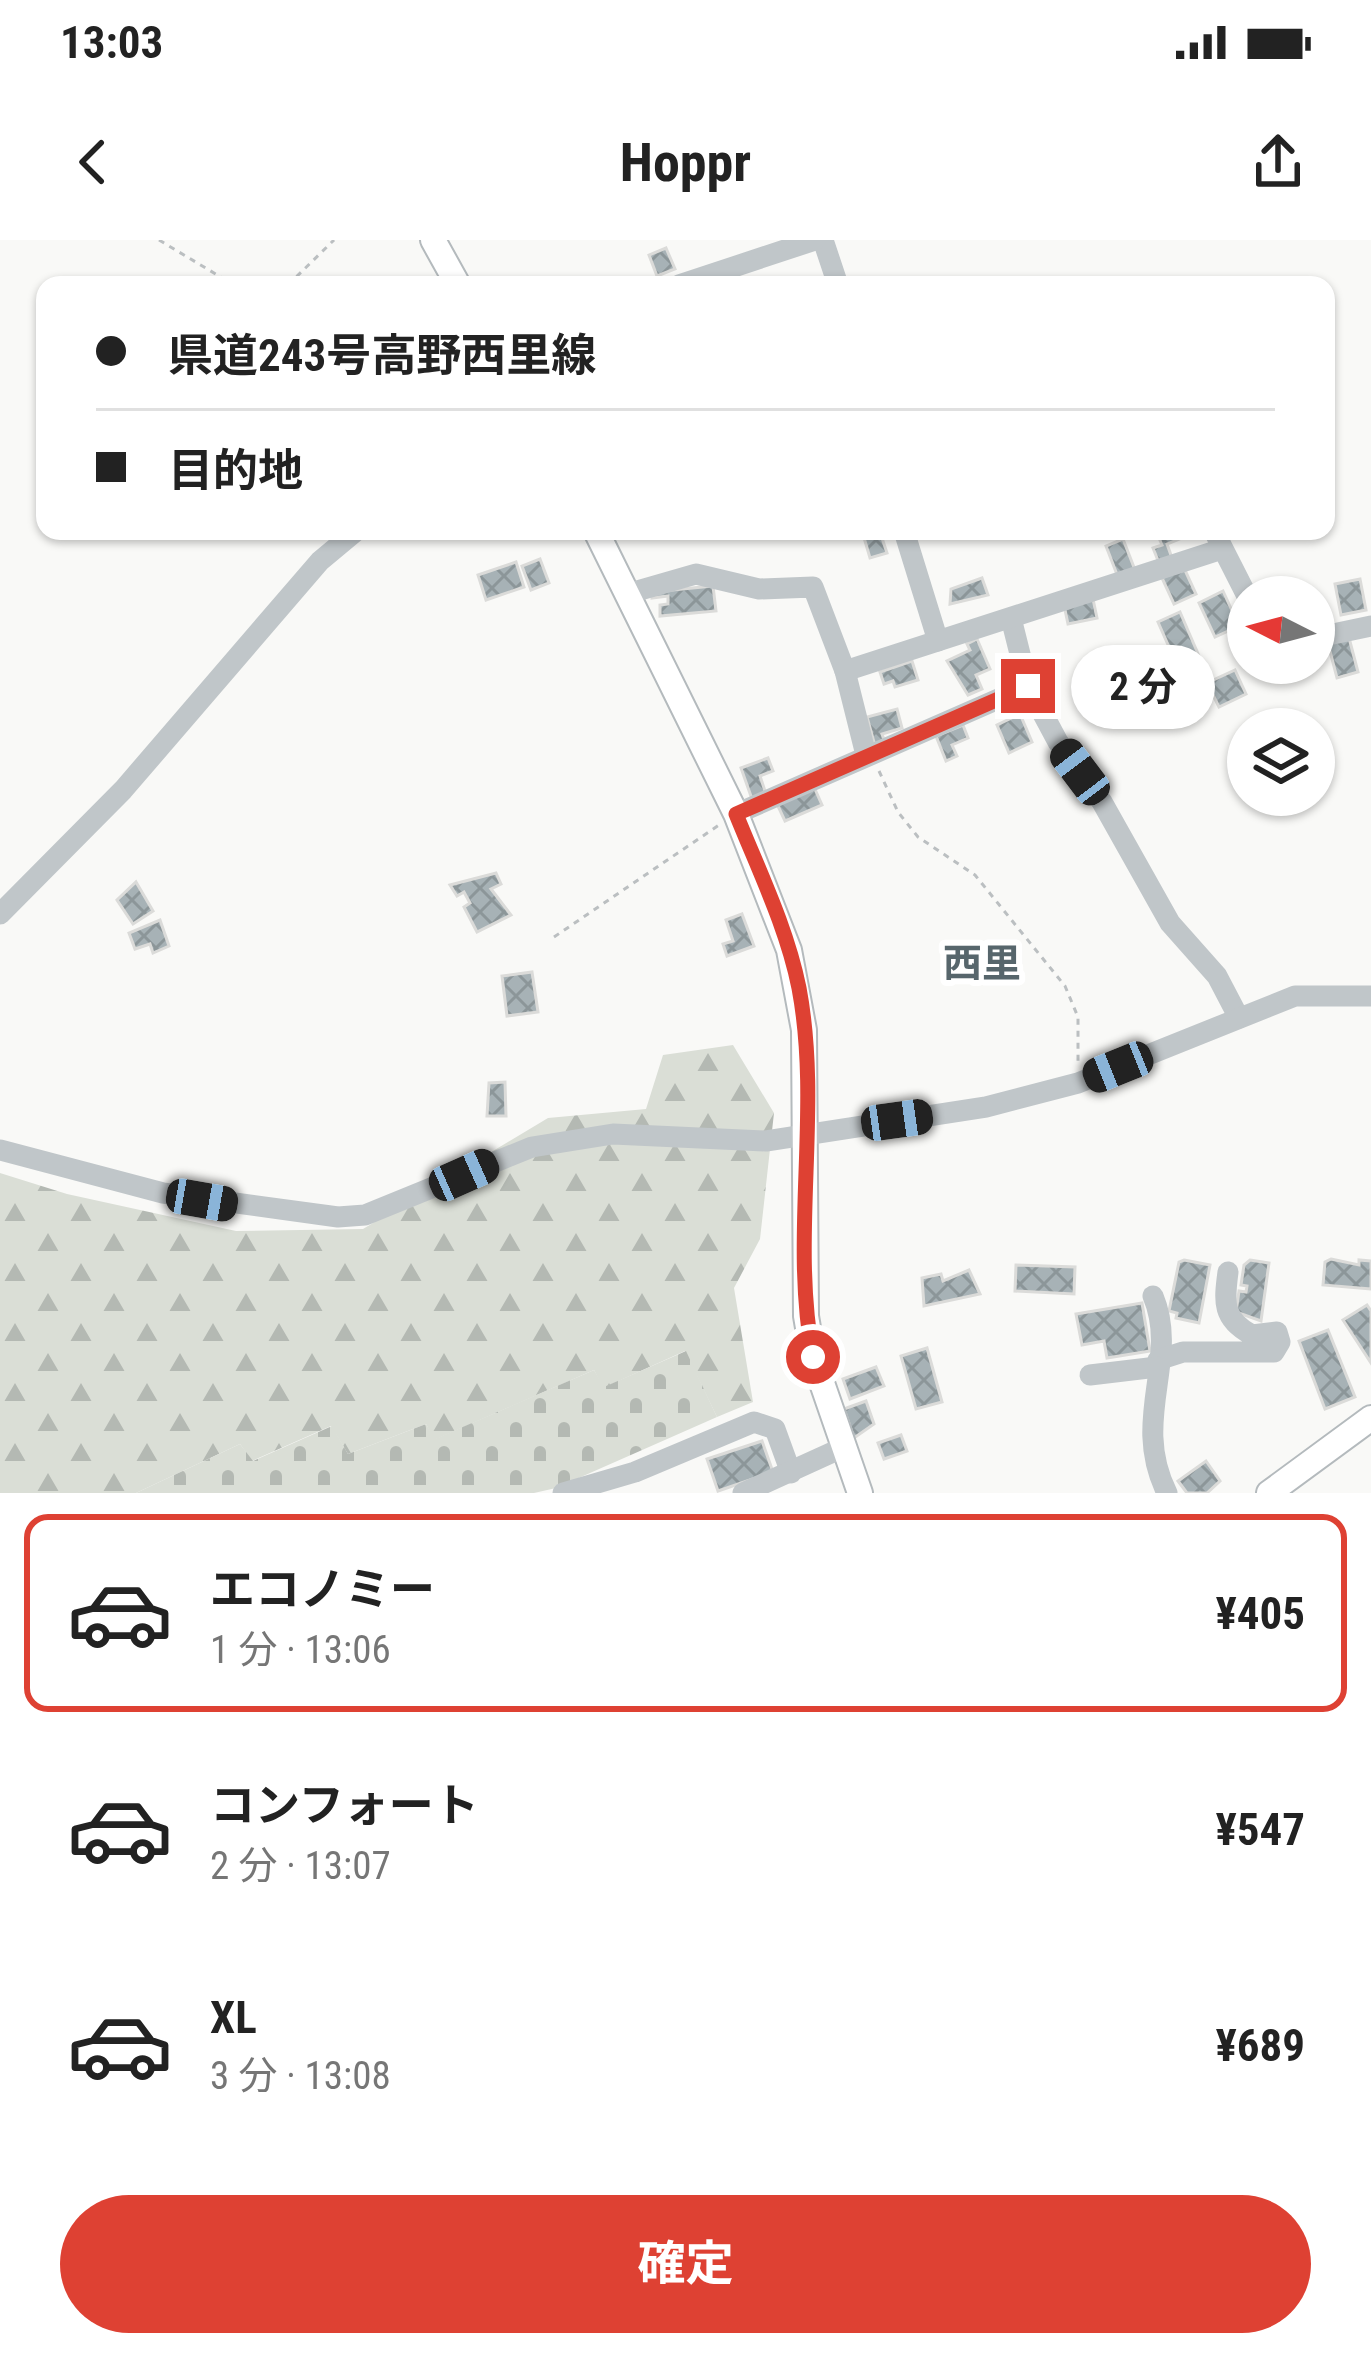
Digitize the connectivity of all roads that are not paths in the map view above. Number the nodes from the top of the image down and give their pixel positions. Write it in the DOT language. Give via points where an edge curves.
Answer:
graph roads {
  1 [pos="433,240"];
  2 [pos="819,240"];
  3 [pos="453,276"];
  4 [pos="707,276"];
  5 [pos="834,276"];
  6 [pos="346,540"];
  7 [pos="601,540"];
  8 [pos="907,540"];
  9 [pos="1218,540"];
  10 [pos="1237,576"];
  11 [pos="630,593"];
  12 [pos="1011,618"];
  13 [pos="1371,626"];
  14 [pos="1335,634"];
  15 [pos="938,641"];
  16 [pos="845,671"];
  17 [pos="1028,686"];
  18 [pos="869,754"];
  19 [pos="736,814"];
  20 [pos="0,914"];
  21 [pos="1371,996"];
  22 [pos="1239,1018"];
  23 [pos="808,1132"];
  24 [pos="0,1150"];
  25 [pos="1228,1272"];
  26 [pos="1153,1296"];
  27 [pos="1229,1318"];
  28 [pos="1221,1354"];
  29 [pos="1157,1364"];
  30 [pos="1090,1375"];
  31 [pos="1371,1418"];
  32 [pos="844,1447"];
  33 [pos="791,1473"];
  34 [pos="563,1493"];
  35 [pos="743,1493"];
  36 [pos="860,1493"];
  37 [pos="1167,1493"];
  38 [pos="1269,1493"];
  1 -- 3 [label="main road"];
  2 -- 4 [label="street"];
  2 -- 5 [label="street"];
  6 -- 20 [label="street" via="292,590 124,790"];
  7 -- 11 [label="main road"];
  8 -- 15 [label="street"];
  9 -- 10 [label="street"];
  9 -- 12 [label="street"];
  11 -- 16 [label="street" via="696,574 759,589 806,584 819,595"];
  11 -- 19 [label="main road"];
  12 -- 15 [label="street"];
  12 -- 17 [label="street"];
  13 -- 14 [label="street"];
  15 -- 16 [label="street"];
  16 -- 18 [label="street"];
  17 -- 18 [label="street"];
  17 -- 22 [label="street" via="1170,923 1217,976"];
  18 -- 19 [label="street"];
  19 -- 23 [label="main road" via="799,990"];
  21 -- 22 [label="street" via="1295,996"];
  22 -- 23 [label="street" via="1078,1083 986,1107"];
  23 -- 24 [label="street" via="766,1141 578,1138 501,1159 391,1209 338,1217 163,1193"];
  23 -- 32 [label="main road" via="801,1207 806,1316"];
  25 -- 27 [label="street"];
  26 -- 29 [label="street" via="1162,1319"];
  27 -- 28 [label="street"];
  27 -- 28 [label="street" via="1252,1335 1276,1332 1280,1342 1274,1352"];
  28 -- 29 [label="street" via="1183,1352"];
  29 -- 30 [label="street"];
  29 -- 37 [label="street" via="1148,1444"];
  31 -- 38 [label="main road"];
  32 -- 33 [label="street"];
  32 -- 36 [label="main road"];
  33 -- 34 [label="street" via="775,1429 754,1422"];
  33 -- 35 [label="street"];
}
